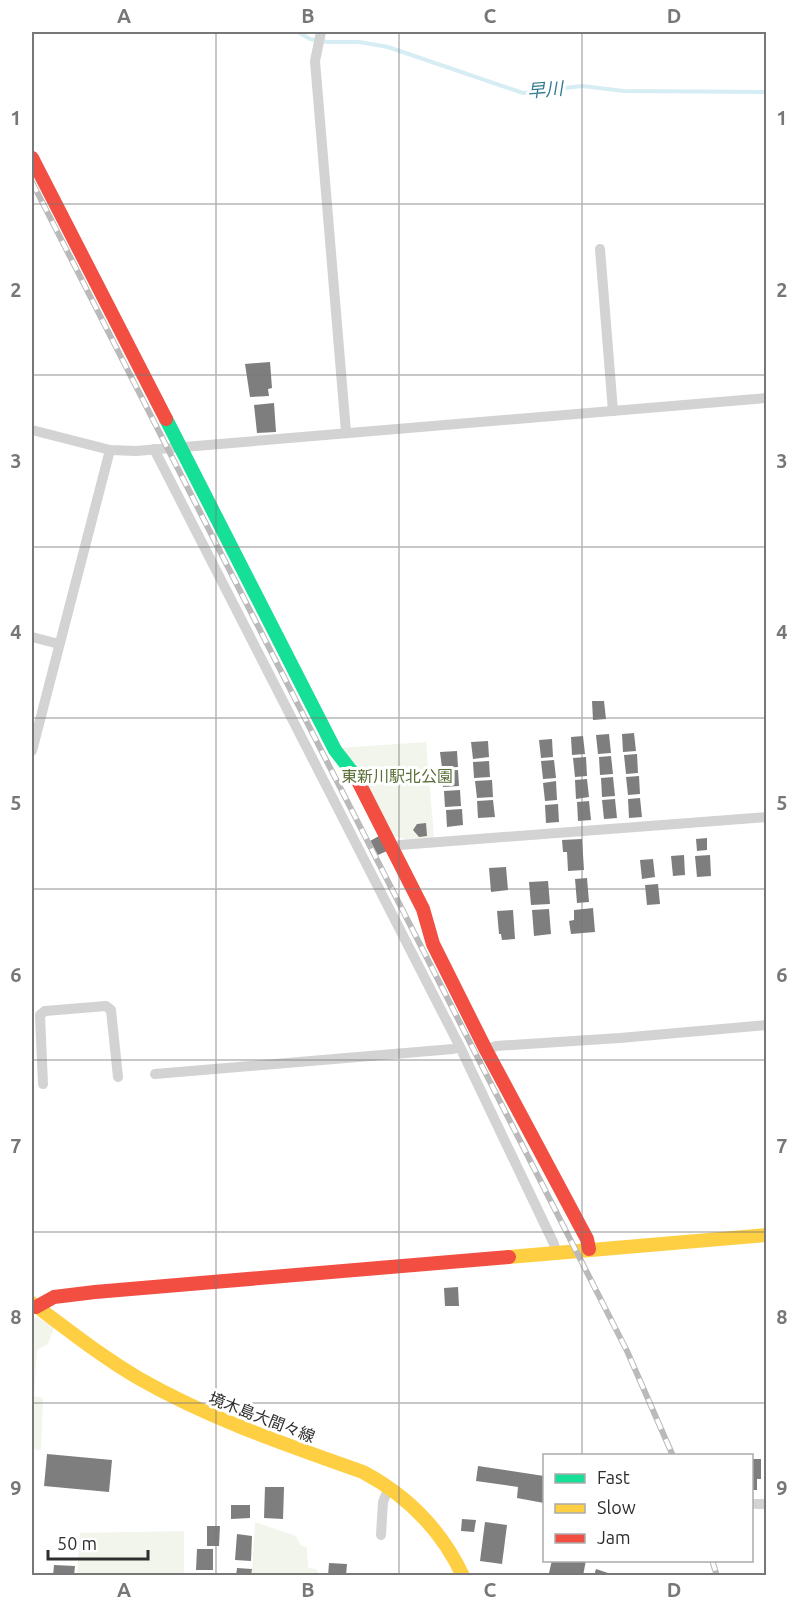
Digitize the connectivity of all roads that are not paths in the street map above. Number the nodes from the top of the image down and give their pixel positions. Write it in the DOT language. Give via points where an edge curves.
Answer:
graph roads {
  1 [pos="321,32"];
  2 [pos="32,158"];
  3 [pos="600,249"];
  4 [pos="766,398"];
  5 [pos="613,411"];
  6 [pos="32,430"];
  7 [pos="346,432"];
  8 [pos="180,446"];
  9 [pos="154,449"];
  10 [pos="110,450"];
  11 [pos="32,637"];
  12 [pos="59,644"];
  13 [pos="32,752"];
  14 [pos="766,817"];
  15 [pos="392,849"];
  16 [pos="766,1025"];
  17 [pos="460,1047"];
  18 [pos="486,1050"];
  19 [pos="155,1074"];
  20 [pos="118,1077"];
  21 [pos="43,1084"];
  22 [pos="766,1236"];
  23 [pos="589,1249"];
  24 [pos="556,1252"];
  25 [pos="34,1305"];
  26 [pos="389,1487"];
  27 [pos="381,1535"];
  28 [pos="463,1575"];
  1 -- 7 [label="street" via="316,52"];
  2 -- 8 [label="street"];
  3 -- 5 [label="street"];
  4 -- 5 [label="street"];
  5 -- 7 [label="street"];
  6 -- 10 [label="street"];
  7 -- 8 [label="street"];
  8 -- 9 [label="street"];
  8 -- 15 [label="street" via="335,750 355,776"];
  9 -- 10 [label="street"];
  9 -- 17 [label="street"];
  10 -- 12 [label="street"];
  11 -- 12 [label="street"];
  12 -- 13 [label="street"];
  14 -- 15 [label="street" via="400,845"];
  15 -- 18 [label="street" via="423,909 433,944"];
  16 -- 18 [label="street" via="496,1046"];
  17 -- 19 [label="street"];
  17 -- 24 [label="street"];
  18 -- 23 [label="street"];
  20 -- 21 [label="street" via="111,1010 106,1006 45,1011 40,1015"];
  22 -- 23 [label="street"];
  23 -- 24 [label="street"];
  24 -- 25 [label="street" via="54,1296"];
  25 -- 26 [label="street, 境木島大間々線" via="154,1388 218,1420 363,1472"];
  26 -- 27 [label="street" via="383,1502"];
  26 -- 28 [label="street, 境木島大間々線" via="429,1522"];
}
